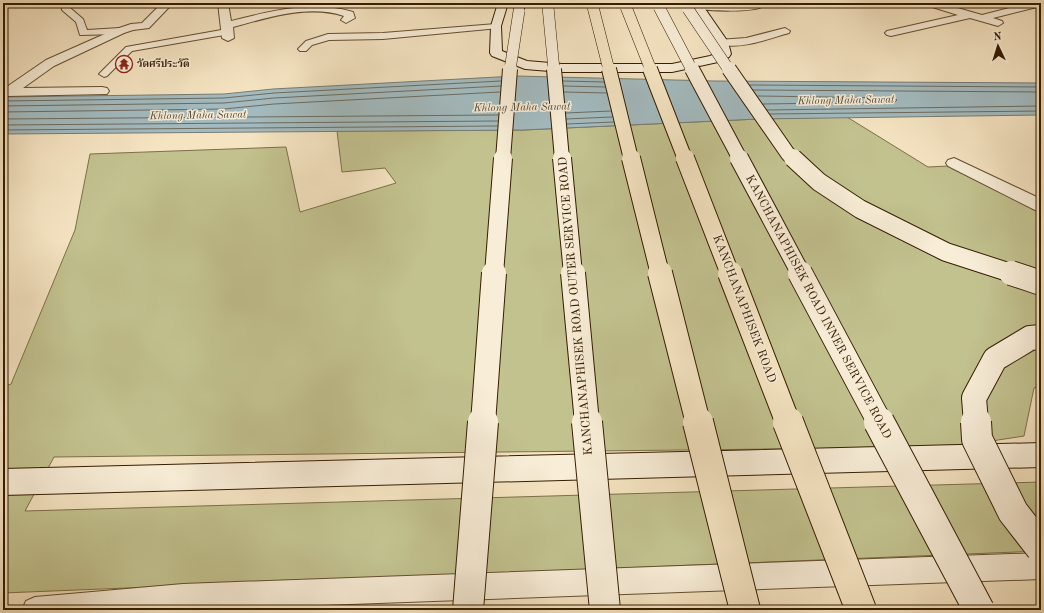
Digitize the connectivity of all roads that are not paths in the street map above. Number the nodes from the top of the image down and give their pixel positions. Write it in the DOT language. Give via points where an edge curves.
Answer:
graph roads {
  1 [pos="65,3"];
  2 [pos="168,3"];
  3 [pos="223,3"];
  4 [pos="929,3"];
  5 [pos="963,3"];
  6 [pos="1041,3"];
  7 [pos="548,5"];
  8 [pos="658,5"];
  9 [pos="691,5"];
  10 [pos="760,5"];
  11 [pos="514,6"];
  12 [pos="593,7"];
  13 [pos="626,7"];
  14 [pos="944,7"];
  15 [pos="971,15"];
  16 [pos="982,18"];
  17 [pos="346,20"];
  18 [pos="998,23"];
  19 [pos="496,26"];
  20 [pos="120,31"];
  21 [pos="786,31"];
  22 [pos="227,32"];
  23 [pos="891,33"];
  24 [pos="722,42"];
  25 [pos="303,49"];
  26 [pos="104,74"];
  27 [pos="6,89"];
  28 [pos="102,91"];
  29 [pos="954,163"];
  30 [pos="1041,206"];
  31 [pos="1041,283"];
  32 [pos="1041,337"];
  33 [pos="1041,455"];
  34 [pos="3,482"];
  35 [pos="1041,548"];
  36 [pos="1041,566"];
  37 [pos="35,610"];
  38 [pos="468,610"];
  39 [pos="605,610"];
  40 [pos="746,610"];
  41 [pos="861,610"];
  42 [pos="978,610"];
  1 -- 20 [label="lane" via="65,8 80,21 82,33"];
  2 -- 20 [label="main road" via="145,26"];
  3 -- 22 [label="main road"];
  4 -- 14 [label="main road"];
  5 -- 14 [label="main road"];
  6 -- 16 [label="main road"];
  7 -- 39 [label="main road, KANCHANAPHISEK ROAD OUTER SERVICE ROAD, bridge"];
  8 -- 42 [label="main road, KANCHANAPHISEK ROAD INNER SERVICE ROAD, bridge"];
  9 -- 10 [label="main road"];
  9 -- 24 [label="main road"];
  9 -- 31 [label="main road, bridge" via="788,154 819,182 860,210 946,252"];
  11 -- 19 [label="main road"];
  11 -- 38 [label="main road, bridge"];
  12 -- 40 [label="highway, bridge"];
  13 -- 41 [label="highway, KANCHANAPHISEK ROAD, bridge"];
  14 -- 15 [label="main road"];
  15 -- 16 [label="main road"];
  15 -- 23 [label="main road"];
  16 -- 18 [label="main road"];
  17 -- 22 [label="main road" via="350,18 349,14 338,5 311,4 267,12 245,20"];
  19 -- 24 [label="main road" via="496,53 524,65 562,68 672,68 714,59 725,54"];
  19 -- 25 [label="lane" via="383,36 328,37 309,43"];
  20 -- 27 [label="main road" via="50,63"];
  21 -- 24 [label="main road" via="746,41"];
  22 -- 26 [label="lane" via="128,49"];
  27 -- 28 [label="main road"];
  29 -- 30 [label="main road"];
  32 -- 35 [label="main road, bridge" via="1030,338 995,359 974,398 978,439 1013,512"];
  33 -- 34 [label="main road"];
  36 -- 37 [label="lane" via="316,591 183,597"];
}
